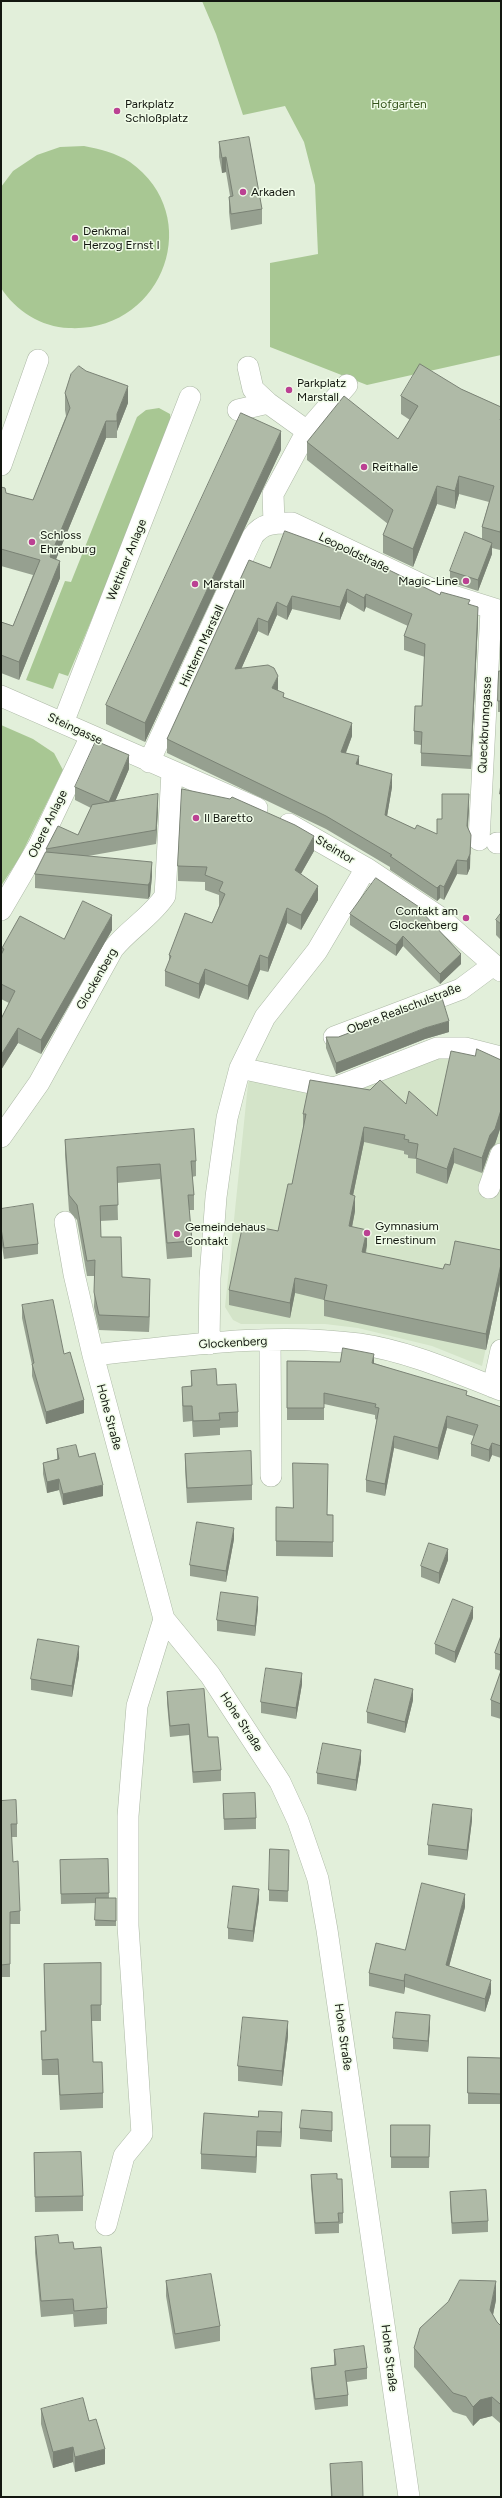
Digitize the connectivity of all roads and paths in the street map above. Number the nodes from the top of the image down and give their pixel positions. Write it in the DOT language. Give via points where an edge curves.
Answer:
graph roads {
  1 [pos="38,360"];
  2 [pos="248,367"];
  3 [pos="347,385"];
  4 [pos="190,397"];
  5 [pos="268,403"];
  6 [pos="238,410"];
  7 [pos="307,431"];
  8 [pos="1,465"];
  9 [pos="274,523"];
  10 [pos="496,611"];
  11 [pos="1,696"];
  12 [pos="62,723"];
  13 [pos="91,736"];
  14 [pos="149,762"];
  15 [pos="172,772"];
  16 [pos="492,842"];
  17 [pos="366,868"];
  18 [pos="1,910"];
  19 [pos="497,969"];
  20 [pos="334,1037"];
  21 [pos="501,1057"];
  22 [pos="240,1068"];
  23 [pos="1,1137"];
  24 [pos="501,1154"];
  25 [pos="489,1188"];
  26 [pos="65,1222"];
  27 [pos="270,1340"];
  28 [pos="209,1344"];
  29 [pos="501,1350"];
  30 [pos="93,1355"];
  31 [pos="497,1388"];
  32 [pos="272,1476"];
  33 [pos="164,1619"];
  34 [pos="106,2225"];
  35 [pos="409,2497"];
  1 -- 8 [label="street"];
  2 -- 5 [label="street" via="253,389"];
  3 -- 7 [label="street"];
  4 -- 12 [label="street, Wettiner Anlage"];
  5 -- 6 [label="street"];
  5 -- 7 [label="street"];
  7 -- 9 [label="street" via="273,494"];
  9 -- 10 [label="street, Leopoldstraße" via="292,523 431,589"];
  9 -- 14 [label="street, Hinterm Marstall" via="263,526 253,536"];
  10 -- 16 [label="street, Queckbrunngasse"];
  11 -- 12 [label="street, Steingasse"];
  12 -- 13 [label="street, Steingasse"];
  13 -- 14 [label="street, Steingasse"];
  13 -- 18 [label="street, Obere Anlage" via="39,845"];
  14 -- 15 [label="street, Steintor"];
  15 -- 17 [label="street, Steintor" via="301,829"];
  15 -- 23 [label="street, Glockenberg" via="165,896 156,910 121,939 113,949 39,1083"];
  17 -- 19 [label="street, Steintor" via="438,916"];
  17 -- 22 [label="street" via="317,951 265,1017"];
  19 -- 20 [label="street, Obere Realschulstraße" via="461,989"];
  21 -- 22 [label="street" via="465,1048 437,1048 334,1088"];
  22 -- 28 [label="street" via="227,1118 216,1197 210,1278"];
  24 -- 25 [label="street"];
  26 -- 30 [label="street"];
  27 -- 28 [label="street, Glockenberg"];
  27 -- 31 [label="street, Glockenberg" via="316,1340 360,1344 412,1356"];
  27 -- 32 [label="street"];
  28 -- 30 [label="street, Glockenberg"];
  29 -- 31 [label="street"];
  30 -- 33 [label="street, Hohe Straße"];
  33 -- 34 [label="street" via="136,1706 128,1816 128,1926 142,2134 124,2156"];
  33 -- 35 [label="street, Hohe Straße" via="210,1675 280,1782 298,1821 318,1880"];
}
